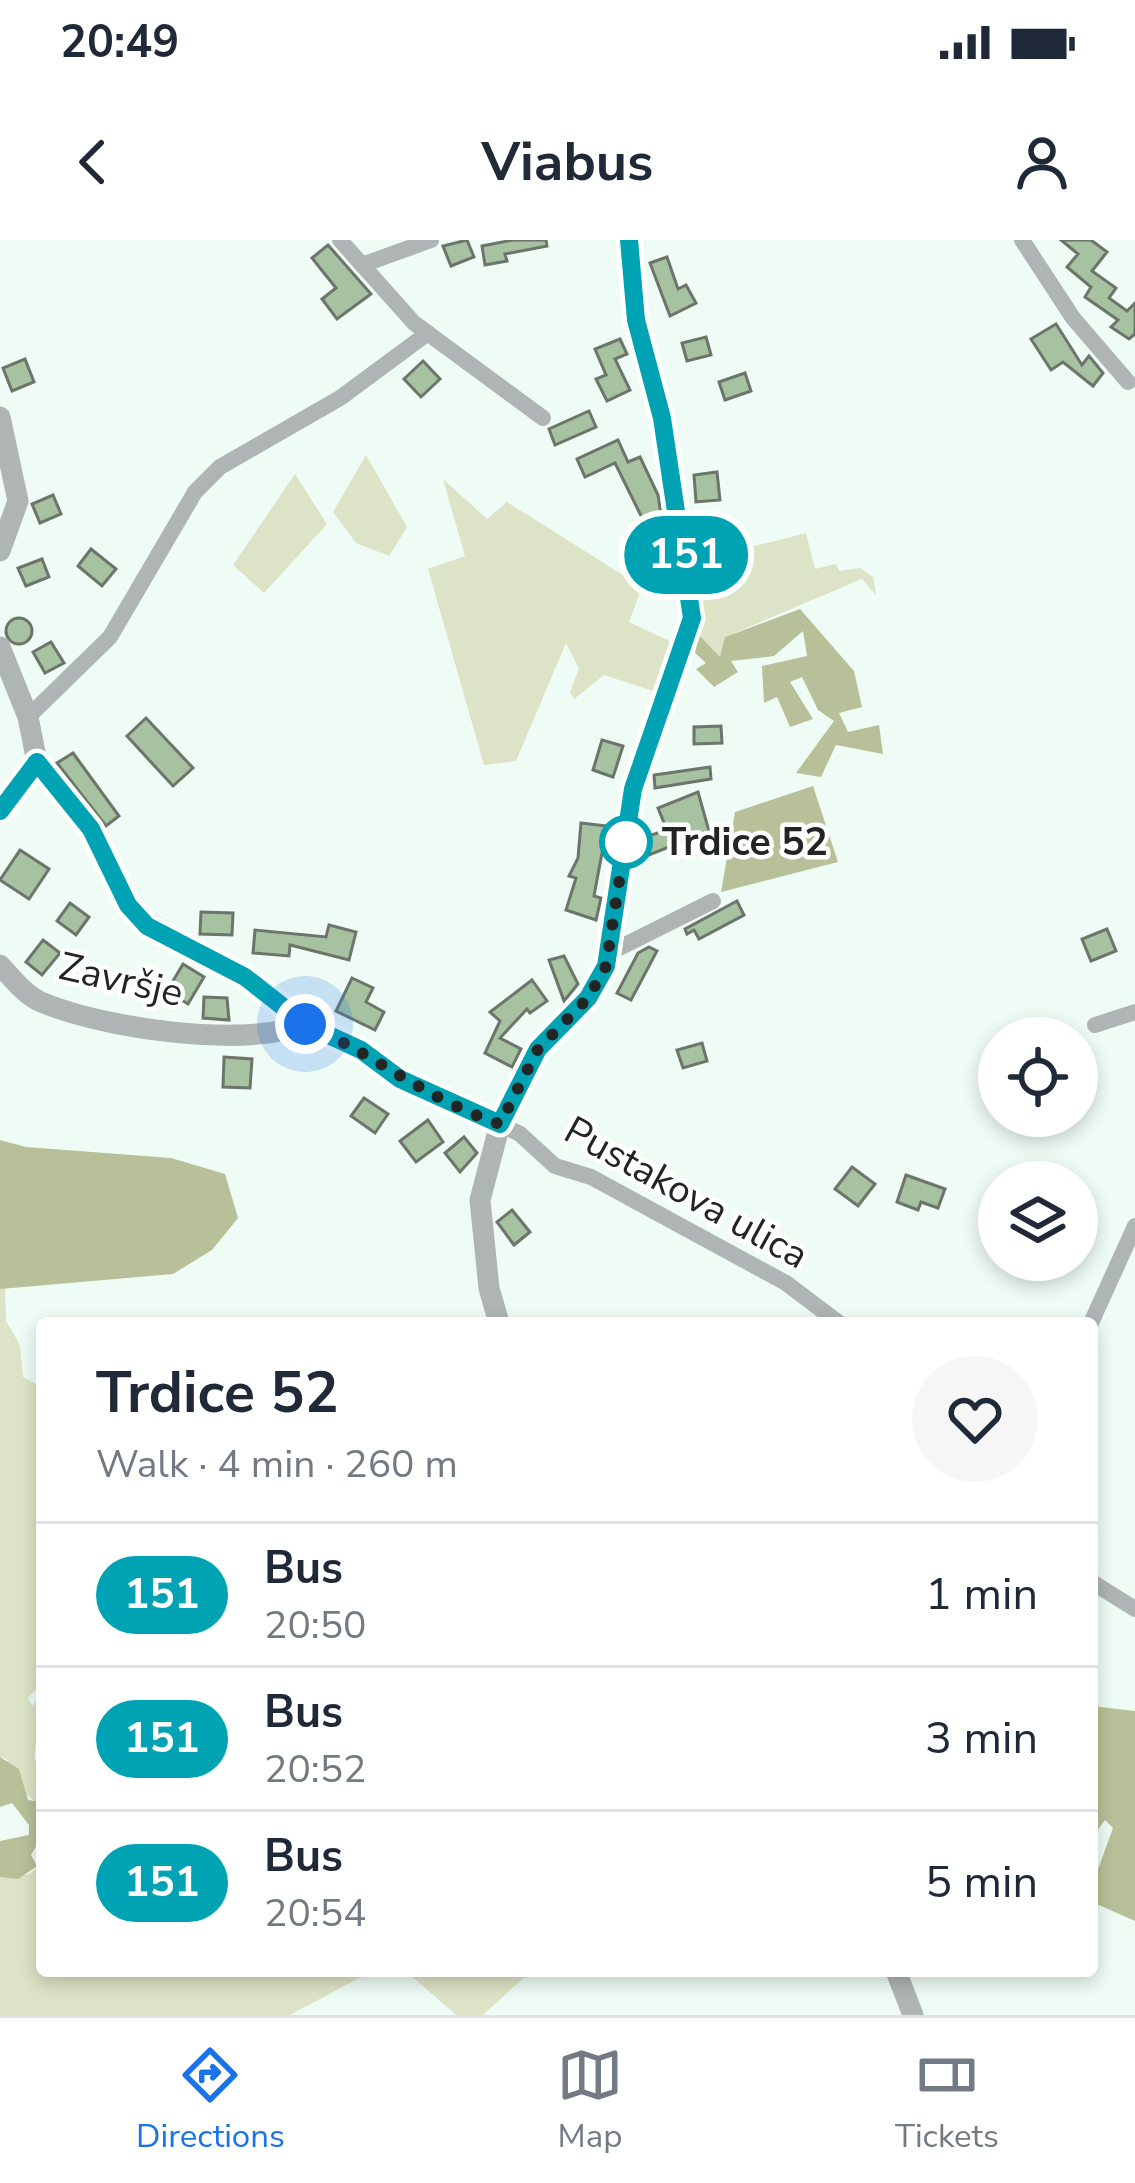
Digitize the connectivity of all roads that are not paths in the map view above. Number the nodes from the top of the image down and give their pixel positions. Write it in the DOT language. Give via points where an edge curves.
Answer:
graph roads {
  1 [pos="340,240"];
  2 [pos="430,240"];
  3 [pos="629,240"];
  4 [pos="1022,240"];
  5 [pos="362,265"];
  6 [pos="428,333"];
  7 [pos="1127,382"];
  8 [pos="0,417"];
  9 [pos="543,418"];
  10 [pos="0,551"];
  11 [pos="0,647"];
  12 [pos="28,717"];
  13 [pos="37,762"];
  14 [pos="0,811"];
  15 [pos="713,901"];
  16 [pos="611,952"];
  17 [pos="0,965"];
  18 [pos="1135,1012"];
  19 [pos="305,1024"];
  20 [pos="1098,1024"];
  21 [pos="500,1124"];
  22 [pos="1135,1226"];
  23 [pos="498,1317"];
  24 [pos="830,1317"];
  25 [pos="1094,1317"];
  26 [pos="1098,1586"];
  27 [pos="1135,1609"];
  28 [pos="898,1977"];
  29 [pos="913,2015"];
  1 -- 5 [label="street"];
  2 -- 5 [label="street"];
  3 -- 16 [label="street" via="636,320 662,418 692,618 633,789"];
  4 -- 7 [label="street"];
  5 -- 6 [label="street"];
  6 -- 9 [label="street"];
  6 -- 12 [label="street" via="340,398 220,466 195,492 110,637"];
  8 -- 10 [label="street" via="18,501"];
  11 -- 12 [label="street"];
  12 -- 13 [label="street"];
  13 -- 14 [label="street"];
  13 -- 19 [label="street" via="91,829 136,916 245,977"];
  15 -- 16 [label="street"];
  16 -- 21 [label="street" via="588,998 538,1049"];
  17 -- 19 [label="street, Završje" via="40,1001 172,1030 243,1036"];
  18 -- 20 [label="street"];
  19 -- 21 [label="street"];
  21 -- 23 [label="street" via="480,1200"];
  21 -- 24 [label="street, Pustakova ulica" via="555,1166 591,1177 786,1282"];
  22 -- 25 [label="street"];
  26 -- 27 [label="street"];
  28 -- 29 [label="street"];
}
